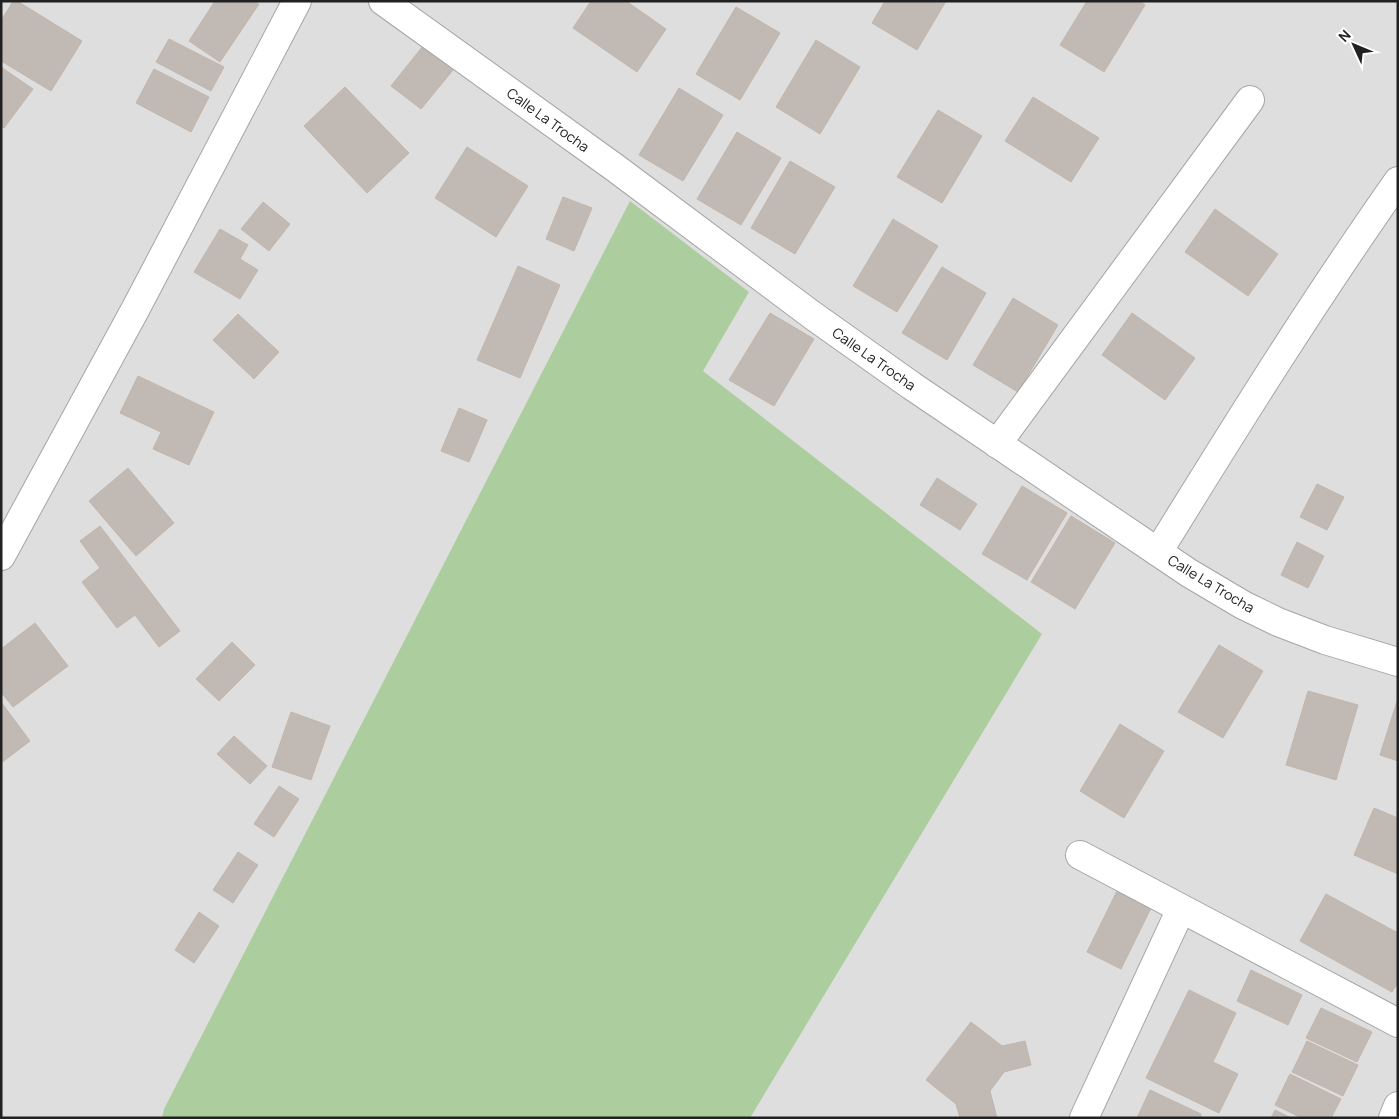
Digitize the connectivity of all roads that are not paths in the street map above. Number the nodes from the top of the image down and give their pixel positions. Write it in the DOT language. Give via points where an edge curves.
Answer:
graph roads {
  1 [pos="297,1"];
  2 [pos="383,1"];
  3 [pos="1250,100"];
  4 [pos="1398,181"];
  5 [pos="997,444"];
  6 [pos="1158,552"];
  7 [pos="1,556"];
  8 [pos="1398,662"];
  9 [pos="1080,855"];
  10 [pos="1181,909"];
  11 [pos="1398,1023"];
  12 [pos="1398,1106"];
  13 [pos="1084,1118"];
  14 [pos="1393,1118"];
  1 -- 7 [label="street"];
  2 -- 5 [label="street, Calle La Trocha" via="812,315"];
  3 -- 5 [label="street"];
  4 -- 6 [label="street" via="1257,392"];
  5 -- 6 [label="street, Calle La Trocha"];
  6 -- 8 [label="street, Calle La Trocha" via="1218,591 1278,622"];
  9 -- 10 [label="street"];
  10 -- 11 [label="street"];
  10 -- 13 [label="street"];
  12 -- 14 [label="street"];
}
